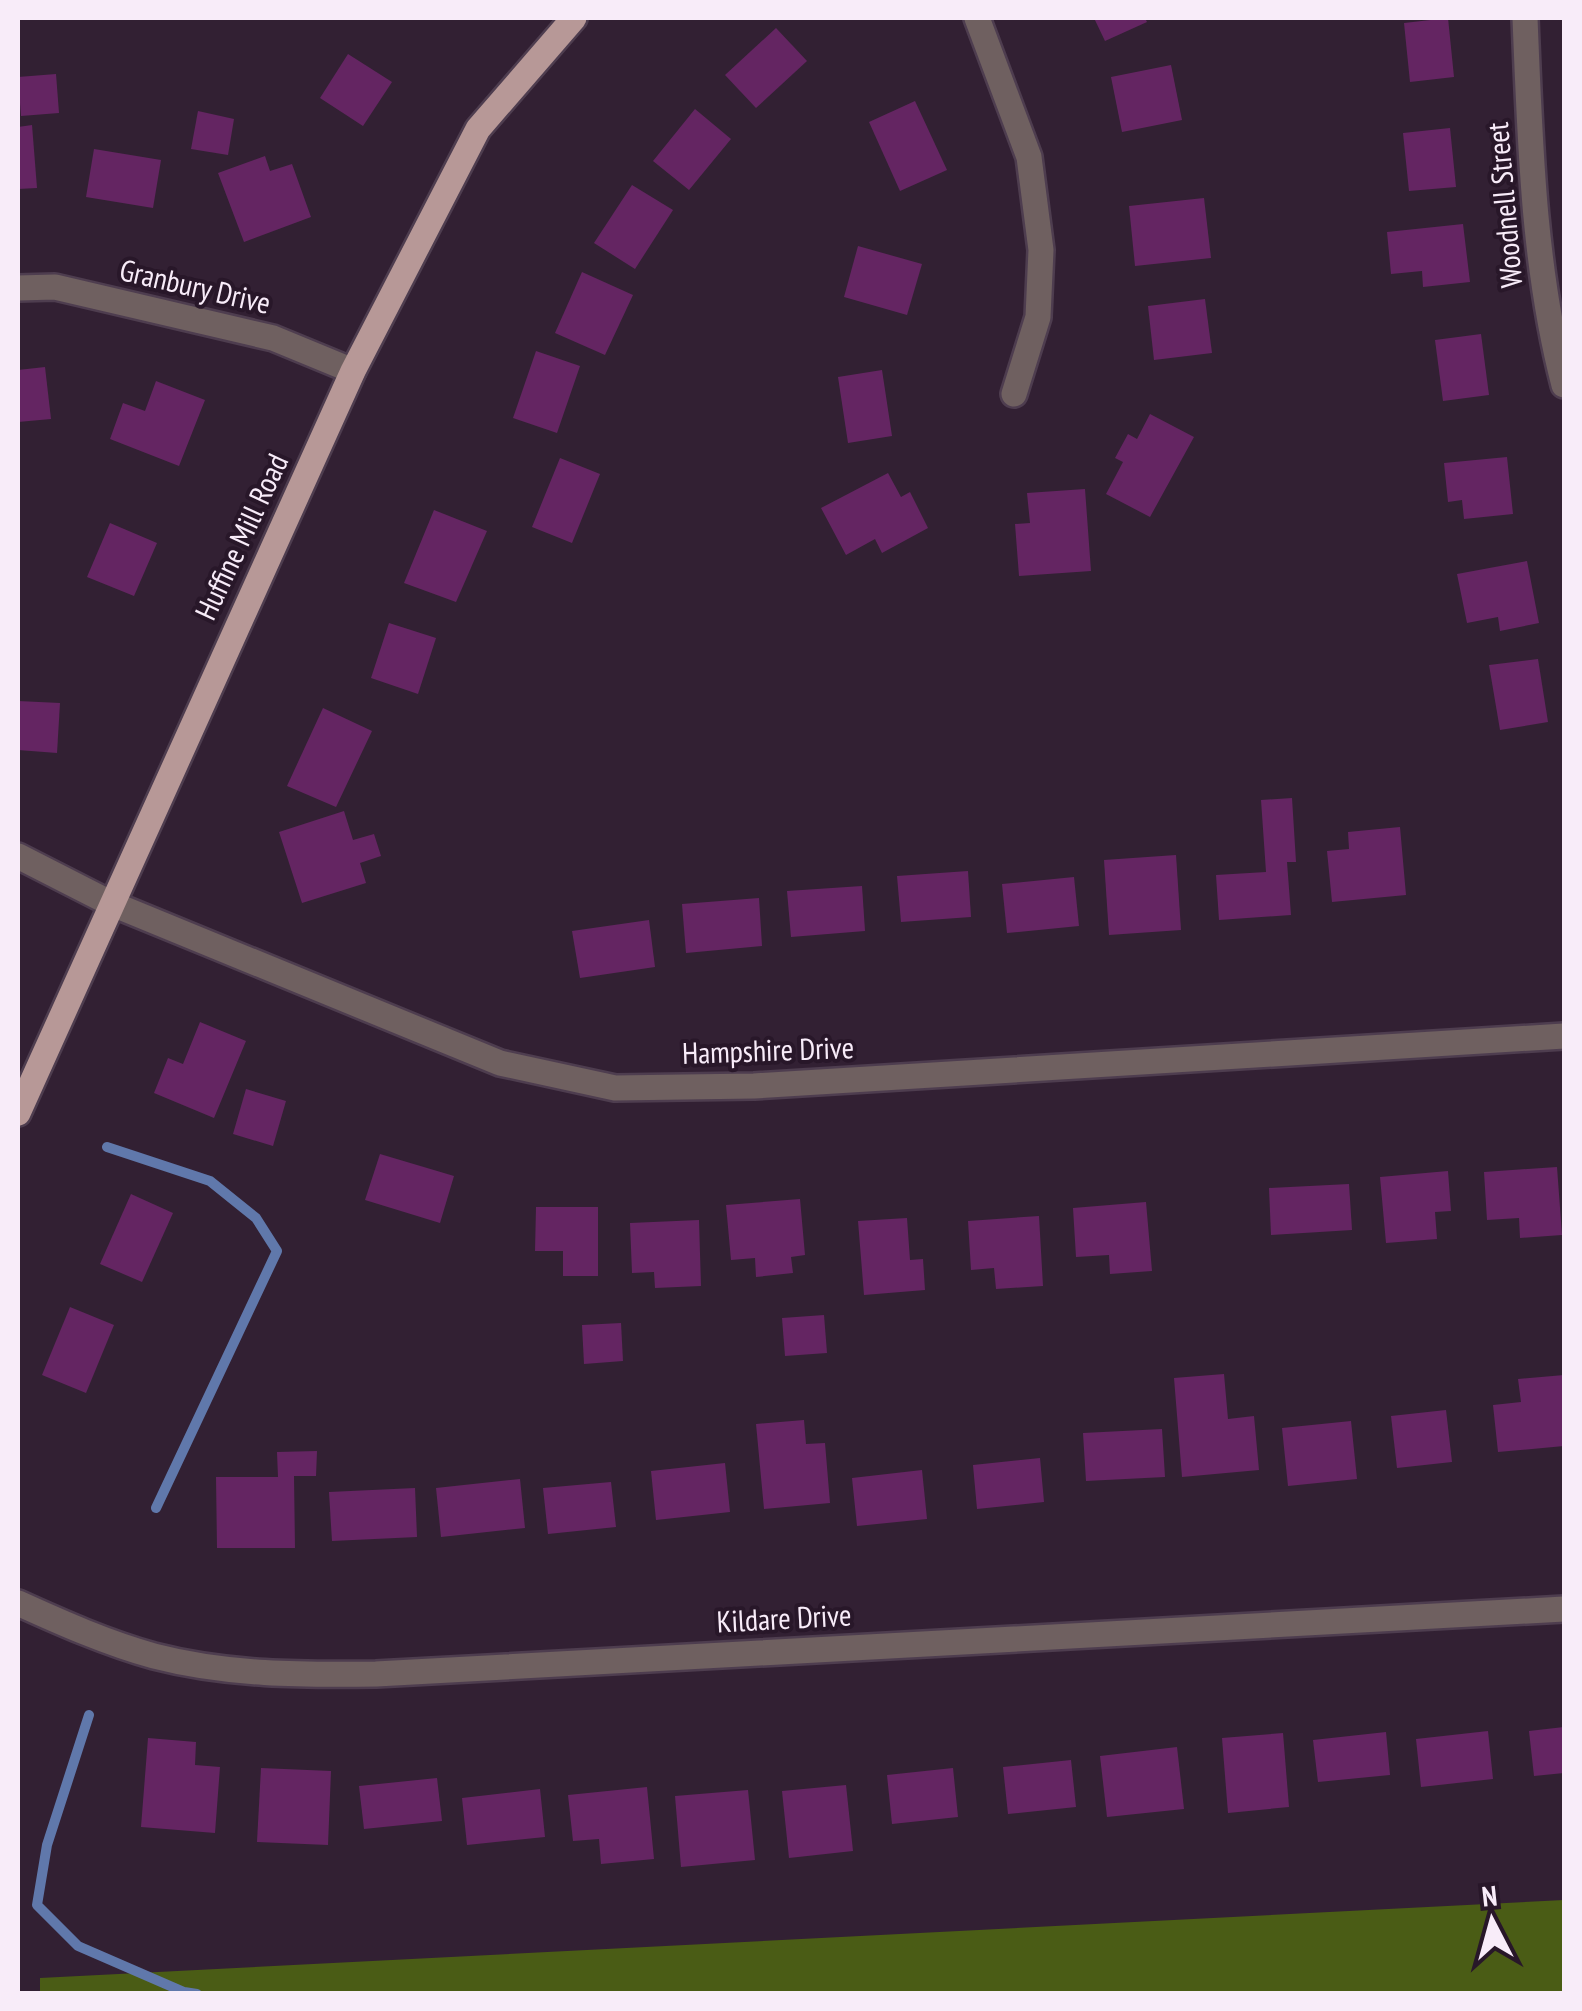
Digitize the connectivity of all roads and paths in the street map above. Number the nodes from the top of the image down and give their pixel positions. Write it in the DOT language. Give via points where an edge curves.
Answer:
graph roads {
  1 [pos="574,18"];
  2 [pos="977,18"];
  3 [pos="1525,18"];
  4 [pos="18,288"];
  5 [pos="354,370"];
  6 [pos="1564,385"];
  7 [pos="1014,394"];
  8 [pos="18,856"];
  9 [pos="110,903"];
  10 [pos="1564,1036"];
  11 [pos="18,1112"];
  12 [pos="18,1603"];
  13 [pos="1564,1609"];
  1 -- 5 [label="main road, Huffine Mill Road" via="478,129"];
  2 -- 7 [label="street" via="1028,158 1040,250 1038,317"];
  3 -- 6 [label="street, Woodnell Street" via="1548,322"];
  4 -- 5 [label="street, Granbury Drive" via="55,287 273,338"];
  5 -- 9 [label="main road, Huffine Mill Road"];
  8 -- 9 [label="street, Hampshire Drive"];
  9 -- 10 [label="street, Hampshire Drive" via="500,1063 615,1088 754,1086"];
  9 -- 11 [label="main road, Huffine Mill Road"];
  12 -- 13 [label="street, Kildare Drive" via="155,1656 295,1675"];
}
